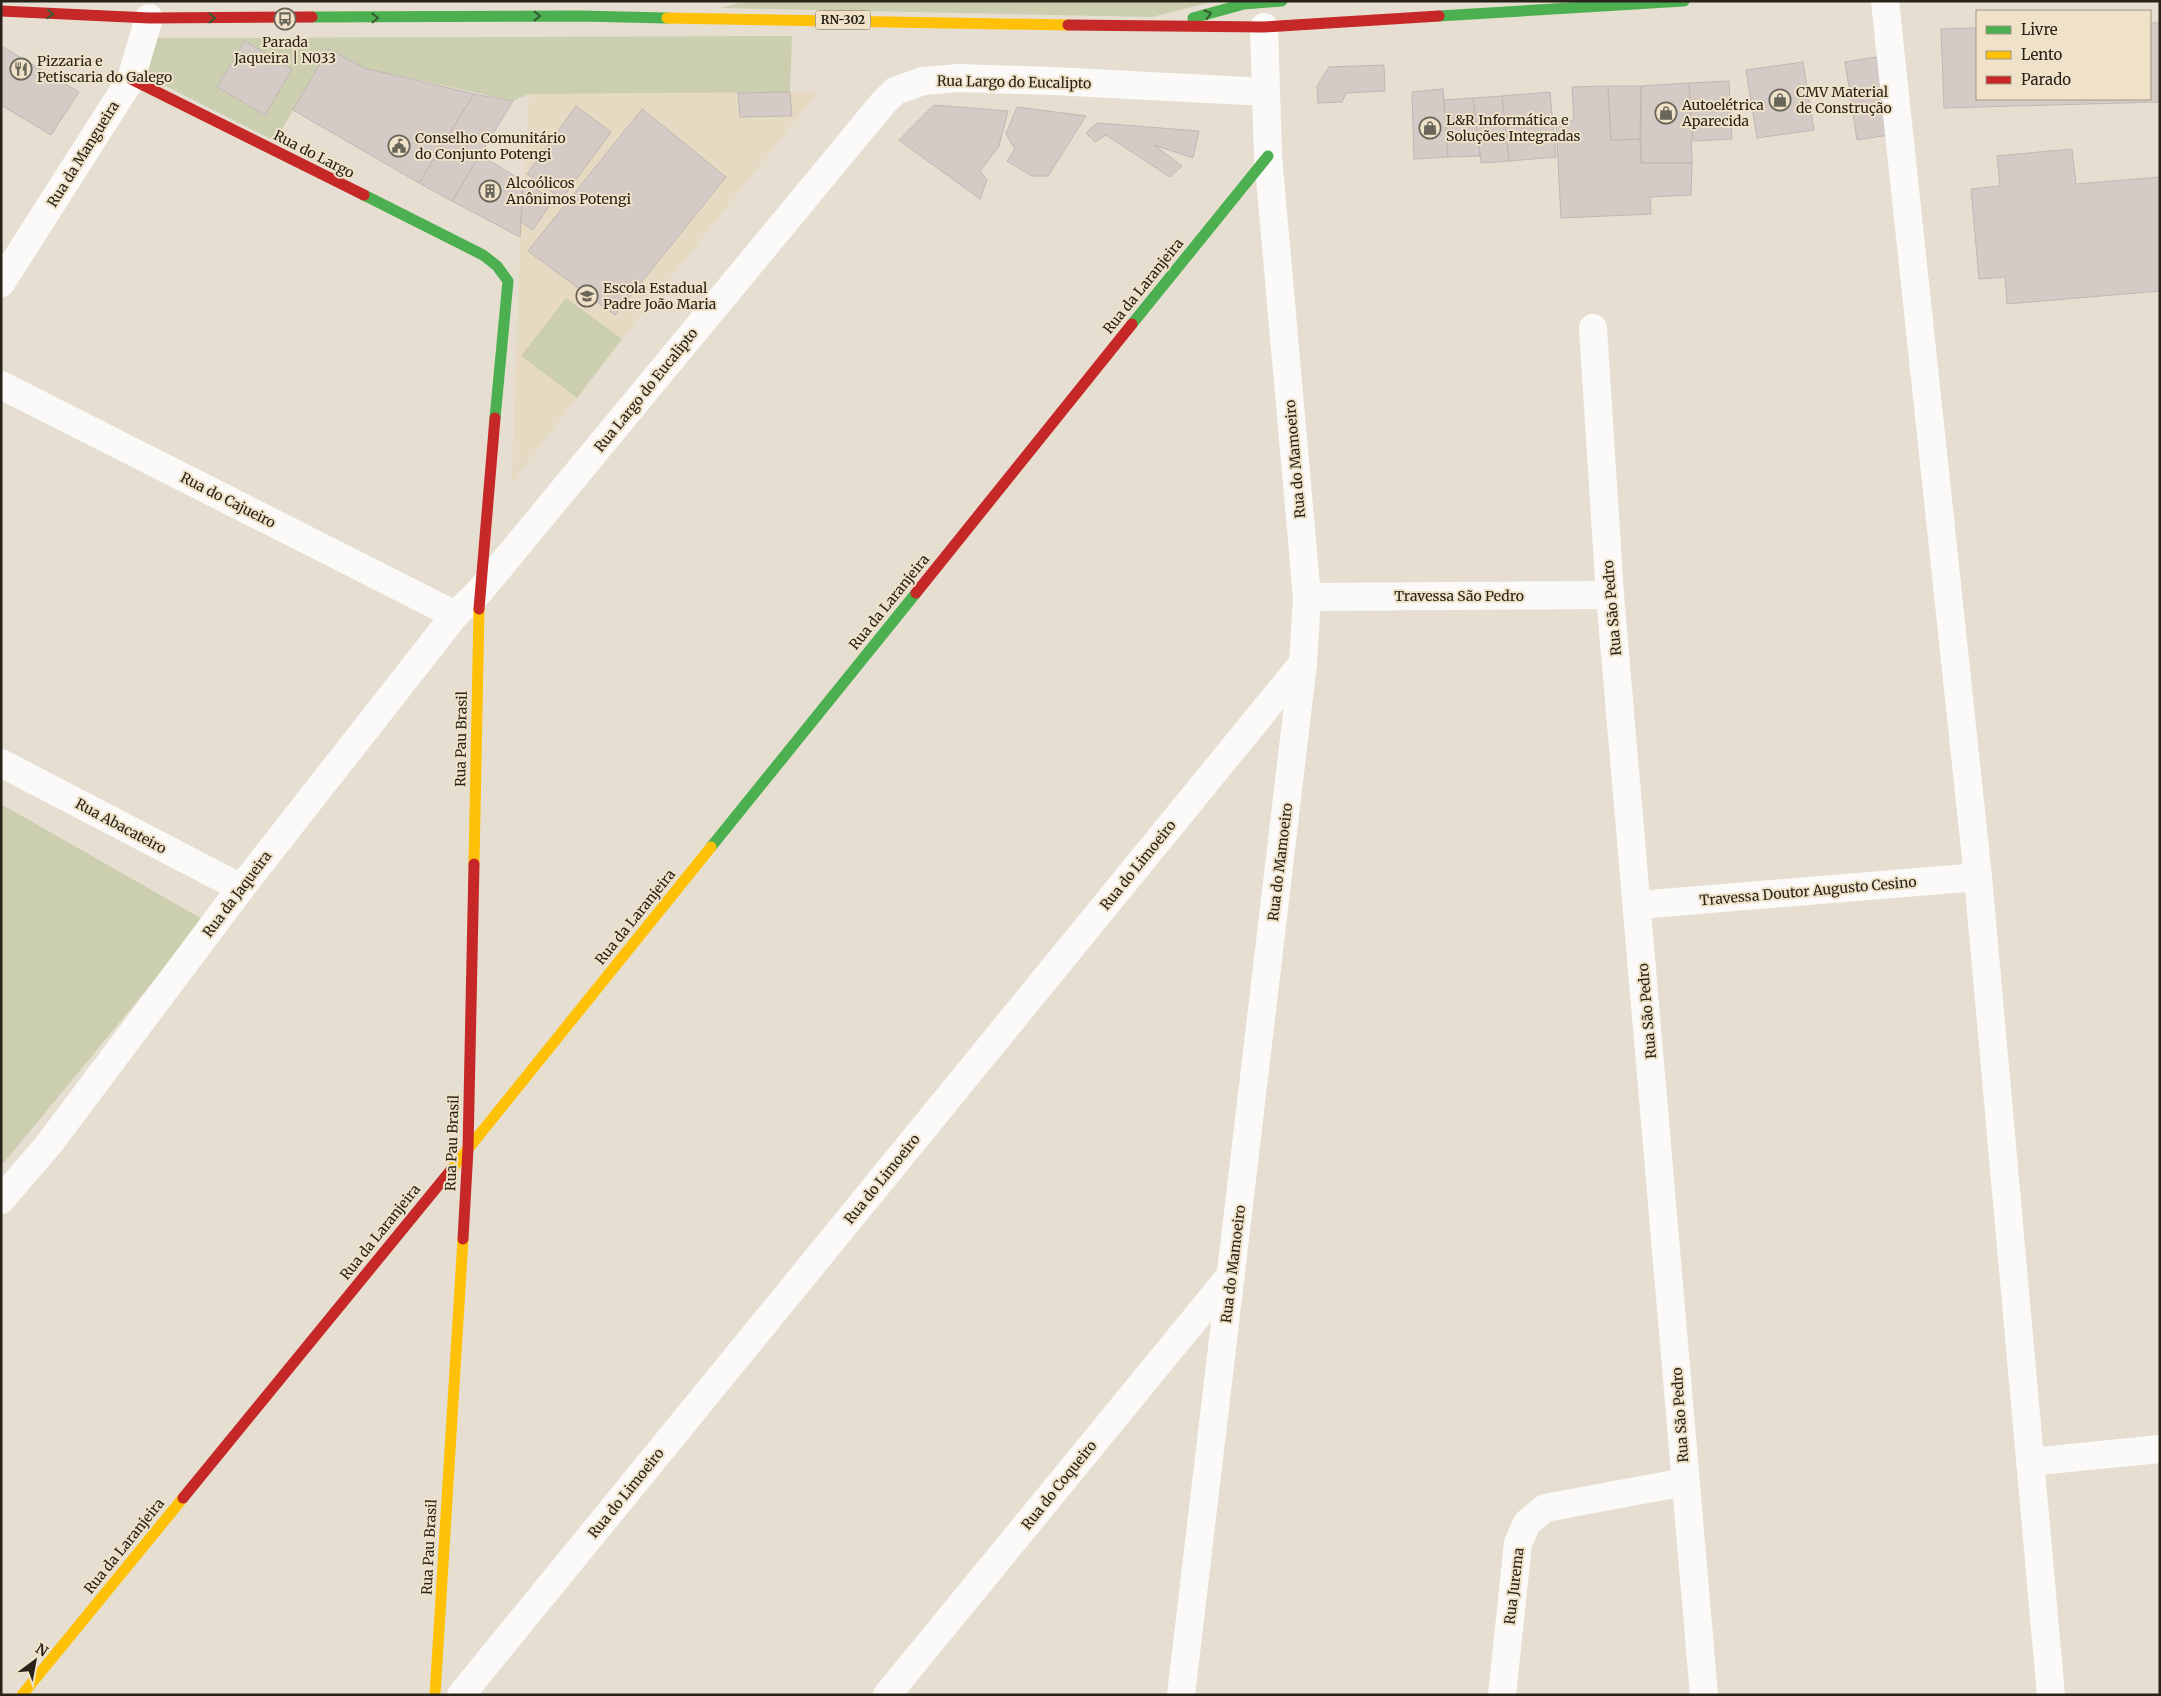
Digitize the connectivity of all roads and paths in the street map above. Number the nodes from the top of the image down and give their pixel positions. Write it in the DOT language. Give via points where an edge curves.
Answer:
graph roads {
  1 [pos="583,1"];
  2 [pos="1282,1"];
  3 [pos="1684,1"];
  4 [pos="1885,1"];
  5 [pos="1,11"];
  6 [pos="580,16"];
  7 [pos="150,18"];
  8 [pos="1161,27"];
  9 [pos="1264,27"];
  10 [pos="131,79"];
  11 [pos="1266,92"];
  12 [pos="1268,156"];
  13 [pos="1,282"];
  14 [pos="1593,328"];
  15 [pos="1,385"];
  16 [pos="479,592"];
  17 [pos="1610,595"];
  18 [pos="1307,597"];
  19 [pos="455,615"];
  20 [pos="1303,663"];
  21 [pos="1,763"];
  22 [pos="1978,877"];
  23 [pos="240,888"];
  24 [pos="1638,905"];
  25 [pos="468,1149"];
  26 [pos="1,1200"];
  27 [pos="1232,1275"];
  28 [pos="2160,1449"];
  29 [pos="2030,1462"];
  30 [pos="1685,1482"];
  31 [pos="22,1695"];
  32 [pos="435,1695"];
  33 [pos="462,1695"];
  34 [pos="887,1695"];
  35 [pos="1181,1695"];
  36 [pos="1502,1695"];
  37 [pos="1704,1695"];
  38 [pos="2051,1695"];
  1 -- 6 [label="street"];
  8 -- 2 [label="street, one-way" via="1244,4"];
  3 -- 9 [label="street, RN-302"];
  4 -- 22 [label="street"];
  5 -- 7 [label="street, RN-302, one-way"];
  7 -- 6 [label="street, RN-302, one-way"];
  6 -- 8 [label="street, RN-302"];
  7 -- 10 [label="street, Rua da Mangueira"];
  8 -- 9 [label="street, RN-302"];
  9 -- 11 [label="street, Rua do Mamoeiro"];
  10 -- 13 [label="street, Rua da Mangueira"];
  10 -- 16 [label="street, Rua do Largo" via="483,256 497,266 508,281"];
  11 -- 12 [label="street, Rua do Mamoeiro"];
  11 -- 16 [label="street, Rua Largo do Eucalipto" via="959,78 923,81 895,91"];
  12 -- 18 [label="street, Rua do Mamoeiro"];
  12 -- 25 [label="street, Rua da Laranjeira"];
  14 -- 17 [label="street, Rua São Pedro"];
  15 -- 19 [label="street, Rua do Cajueiro"];
  16 -- 19 [label="street, Rua da Jaqueira"];
  16 -- 25 [label="street, Rua Pau Brasil"];
  17 -- 18 [label="street, Travessa São Pedro"];
  17 -- 24 [label="street, Rua São Pedro"];
  18 -- 20 [label="street, Rua do Mamoeiro"];
  19 -- 23 [label="street, Rua da Jaqueira"];
  20 -- 27 [label="street, Rua do Mamoeiro"];
  20 -- 33 [label="street, Rua do Limoeiro"];
  21 -- 23 [label="street, Rua Abacateiro"];
  22 -- 24 [label="street, Travessa Doutor Augusto Cesino"];
  22 -- 29 [label="street"];
  23 -- 26 [label="street, Rua da Jaqueira" via="49,1144"];
  24 -- 30 [label="street, Rua São Pedro"];
  25 -- 31 [label="street, Rua da Laranjeira"];
  25 -- 32 [label="street, Rua Pau Brasil"];
  27 -- 34 [label="street, Rua do Coqueiro"];
  27 -- 35 [label="street, Rua do Mamoeiro"];
  28 -- 29 [label="street"];
  29 -- 38 [label="street"];
  30 -- 36 [label="street, Rua Jurema" via="1545,1508 1528,1523 1518,1544"];
  30 -- 37 [label="street, Rua São Pedro"];
}
